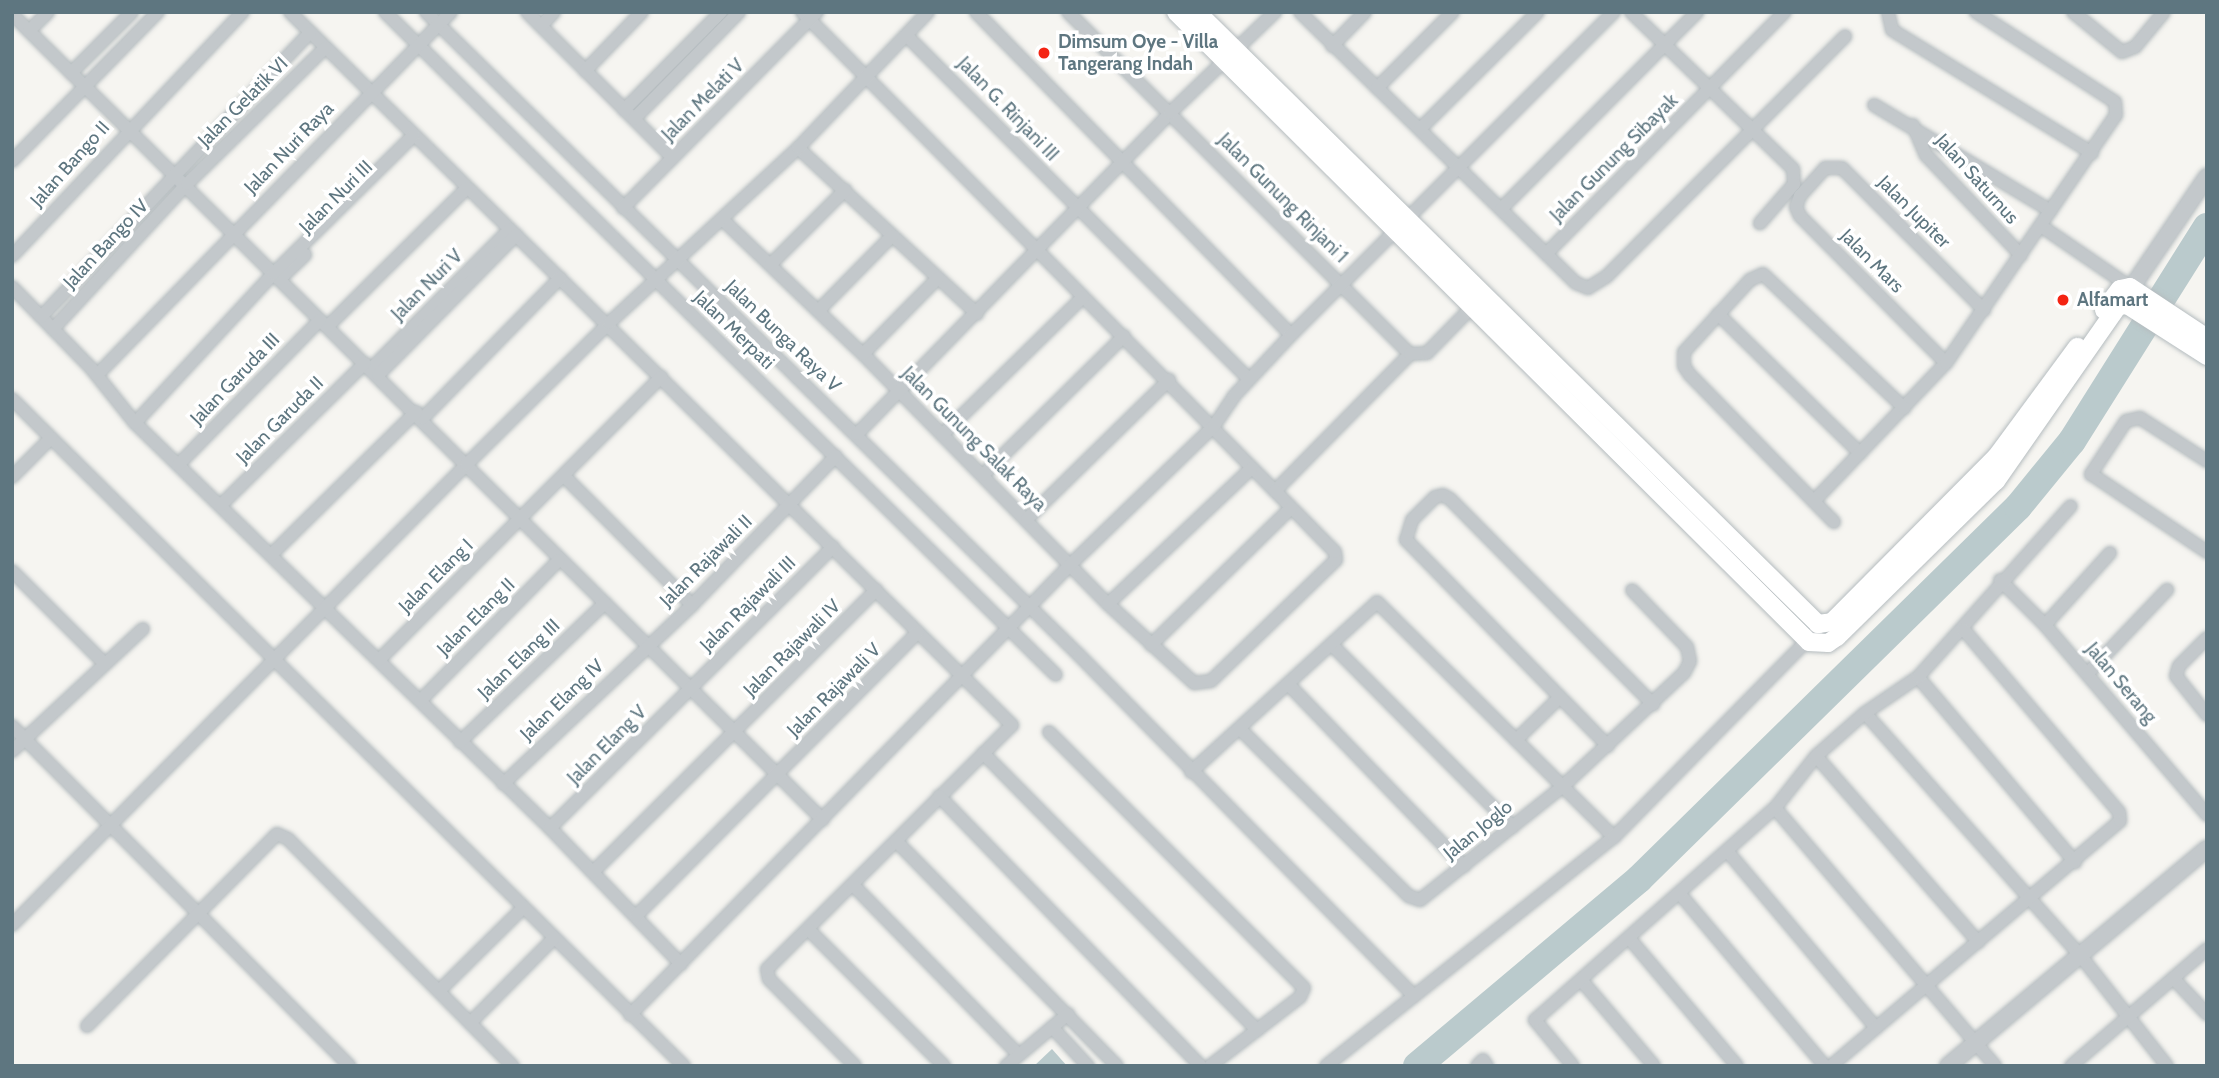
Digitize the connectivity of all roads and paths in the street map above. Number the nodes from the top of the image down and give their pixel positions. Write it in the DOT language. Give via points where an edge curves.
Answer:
graph roads {
  1 [pos="48,12"];
  2 [pos="132,12"];
  3 [pos="158,12"];
  4 [pos="243,12"];
  5 [pos="290,12"];
  6 [pos="385,12"];
  7 [pos="426,12"];
  8 [pos="451,12"];
  9 [pos="554,12"];
  10 [pos="642,12"];
  11 [pos="721,12"];
  12 [pos="739,12"];
  13 [pos="928,12"];
  14 [pos="976,12"];
  15 [pos="1068,12"];
  16 [pos="1176,12"];
  17 [pos="1197,12"];
  18 [pos="1275,12"];
  19 [pos="1300,12"];
  20 [pos="1366,12"];
  21 [pos="1453,12"];
  22 [pos="1538,12"];
  23 [pos="1615,12"];
  24 [pos="1631,12"];
  25 [pos="1697,12"];
  26 [pos="1785,12"];
  27 [pos="1888,12"];
  28 [pos="1976,12"];
  29 [pos="2073,12"];
  30 [pos="2164,12"];
  31 [pos="12,13"];
  32 [pos="809,15"];
  33 [pos="536,18"];
  34 [pos="438,24"];
  35 [pos="29,31"];
  36 [pos="310,33"];
  37 [pos="906,35"];
  38 [pos="1845,36"];
  39 [pos="418,46"];
  40 [pos="1332,46"];
  41 [pos="1665,46"];
  42 [pos="325,48"];
  43 [pos="1231,56"];
  44 [pos="679,64"];
  45 [pos="585,71"];
  46 [pos="71,73"];
  47 [pos="865,78"];
  48 [pos="85,86"];
  49 [pos="1377,88"];
  50 [pos="1709,90"];
  51 [pos="370,92"];
  52 [pos="1874,105"];
  53 [pos="624,110"];
  54 [pos="1170,113"];
  55 [pos="634,119"];
  56 [pos="1913,125"];
  57 [pos="1420,129"];
  58 [pos="127,130"];
  59 [pos="1751,130"];
  60 [pos="416,139"];
  61 [pos="798,148"];
  62 [pos="2092,153"];
  63 [pos="673,158"];
  64 [pos="12,161"];
  65 [pos="1125,165"];
  66 [pos="1459,167"];
  67 [pos="175,172"];
  68 [pos="2207,177"];
  69 [pos="1812,182"];
  70 [pos="187,184"];
  71 [pos="467,188"];
  72 [pos="845,190"];
  73 [pos="623,208"];
  74 [pos="1501,209"];
  75 [pos="1080,211"];
  76 [pos="2051,211"];
  77 [pos="722,219"];
  78 [pos="1760,223"];
  79 [pos="1400,226"];
  80 [pos="2042,226"];
  81 [pos="235,232"];
  82 [pos="513,232"];
  83 [pos="892,236"];
  84 [pos="1039,253"];
  85 [pos="1546,254"];
  86 [pos="2021,255"];
  87 [pos="12,256"];
  88 [pos="679,262"];
  89 [pos="771,264"];
  90 [pos="277,276"];
  91 [pos="560,278"];
  92 [pos="938,278"];
  93 [pos="657,282"];
  94 [pos="1343,285"];
  95 [pos="12,287"];
  96 [pos="2128,296"];
  97 [pos="1083,297"];
  98 [pos="1472,307"];
  99 [pos="1984,310"];
  100 [pos="818,311"];
  101 [pos="977,314"];
  102 [pos="1718,314"];
  103 [pos="41,317"];
  104 [pos="323,323"];
  105 [pos="609,323"];
  106 [pos="53,329"];
  107 [pos="1291,335"];
  108 [pos="1124,336"];
  109 [pos="2207,338"];
  110 [pos="863,354"];
  111 [pos="1410,354"];
  112 [pos="2207,356"];
  113 [pos="1946,363"];
  114 [pos="371,369"];
  115 [pos="97,375"];
  116 [pos="661,377"];
  117 [pos="1249,379"];
  118 [pos="1169,380"];
  119 [pos="900,392"];
  120 [pos="12,399"];
  121 [pos="1904,408"];
  122 [pos="419,415"];
  123 [pos="135,423"];
  124 [pos="1214,426"];
  125 [pos="858,434"];
  126 [pos="942,435"];
  127 [pos="51,438"];
  128 [pos="1860,453"];
  129 [pos="836,456"];
  130 [pos="2207,461"];
  131 [pos="178,465"];
  132 [pos="466,465"];
  133 [pos="1252,468"];
  134 [pos="564,475"];
  135 [pos="983,475"];
  136 [pos="12,477"];
  137 [pos="1275,491"];
  138 [pos="1814,502"];
  139 [pos="790,503"];
  140 [pos="221,505"];
  141 [pos="2071,506"];
  142 [pos="1291,508"];
  143 [pos="520,518"];
  144 [pos="1027,519"];
  145 [pos="1834,522"];
  146 [pos="833,547"];
  147 [pos="2207,552"];
  148 [pos="2110,553"];
  149 [pos="271,555"];
  150 [pos="559,560"];
  151 [pos="1070,565"];
  152 [pos="12,571"];
  153 [pos="2000,580"];
  154 [pos="876,590"];
  155 [pos="1632,590"];
  156 [pos="2167,590"];
  157 [pos="605,603"];
  158 [pos="1108,604"];
  159 [pos="692,605"];
  160 [pos="326,607"];
  161 [pos="1031,609"];
  162 [pos="1822,625"];
  163 [pos="2045,625"];
  164 [pos="143,629"];
  165 [pos="1010,630"];
  166 [pos="1964,630"];
  167 [pos="918,632"];
  168 [pos="2207,638"];
  169 [pos="1809,642"];
  170 [pos="1331,644"];
  171 [pos="648,645"];
  172 [pos="1151,645"];
  173 [pos="272,660"];
  174 [pos="379,660"];
  175 [pos="103,662"];
  176 [pos="2088,673"];
  177 [pos="1056,675"];
  178 [pos="962,677"];
  179 [pos="1918,677"];
  180 [pos="1289,685"];
  181 [pos="691,688"];
  182 [pos="1559,698"];
  183 [pos="420,701"];
  184 [pos="1653,704"];
  185 [pos="1865,713"];
  186 [pos="2207,715"];
  187 [pos="12,726"];
  188 [pos="1240,729"];
  189 [pos="734,732"];
  190 [pos="1049,732"];
  191 [pos="24,738"];
  192 [pos="1516,740"];
  193 [pos="460,742"];
  194 [pos="1608,747"];
  195 [pos="12,751"];
  196 [pos="983,752"];
  197 [pos="1816,756"];
  198 [pos="1191,772"];
  199 [pos="777,775"];
  200 [pos="503,784"];
  201 [pos="1562,786"];
  202 [pos="939,796"];
  203 [pos="1775,808"];
  204 [pos="2207,815"];
  205 [pos="824,820"];
  206 [pos="1513,827"];
  207 [pos="111,828"];
  208 [pos="550,828"];
  209 [pos="1614,837"];
  210 [pos="896,841"];
  211 [pos="2207,849"];
  212 [pos="1728,852"];
  213 [pos="2075,862"];
  214 [pos="1464,866"];
  215 [pos="593,872"];
  216 [pos="853,885"];
  217 [pos="1680,894"];
  218 [pos="2030,899"];
  219 [pos="523,908"];
  220 [pos="196,914"];
  221 [pos="636,916"];
  222 [pos="12,925"];
  223 [pos="809,930"];
  224 [pos="554,938"];
  225 [pos="1629,938"];
  226 [pos="1978,942"];
  227 [pos="2207,948"];
  228 [pos="2080,955"];
  229 [pos="681,964"];
  230 [pos="2172,978"];
  231 [pos="1582,981"];
  232 [pos="1926,986"];
  233 [pos="439,991"];
  234 [pos="1414,996"];
  235 [pos="1068,1014"];
  236 [pos="2207,1014"];
  237 [pos="630,1015"];
  238 [pos="2129,1017"];
  239 [pos="470,1023"];
  240 [pos="87,1026"];
  241 [pos="1052,1027"];
  242 [pos="1876,1028"];
  243 [pos="1257,1030"];
  244 [pos="1976,1042"];
  245 [pos="1018,1054"];
  246 [pos="2077,1064"];
  247 [pos="350,1066"];
  248 [pos="513,1066"];
  249 [pos="684,1066"];
  250 [pos="855,1066"];
  251 [pos="944,1066"];
  252 [pos="1006,1066"];
  253 [pos="1088,1066"];
  254 [pos="1117,1066"];
  255 [pos="1201,1066"];
  256 [pos="1210,1066"];
  257 [pos="1326,1066"];
  258 [pos="1573,1066"];
  259 [pos="1654,1066"];
  260 [pos="1737,1066"];
  261 [pos="1825,1066"];
  262 [pos="1831,1066"];
  263 [pos="1948,1066"];
  264 [pos="1995,1066"];
  265 [pos="2166,1066"];
  1 -- 35 [label="street"];
  2 -- 46 [label="street"];
  3 -- 48 [label="street"];
  4 -- 58 [label="street, Jalan Bango II"];
  5 -- 36 [label="street"];
  6 -- 39 [label="street, Jalan Merpati"];
  7 -- 34 [label="street, Jalan Bunga Raya V"];
  8 -- 34 [label="street, Jalan Nuri Raya"];
  9 -- 33 [label="street"];
  10 -- 45 [label="street"];
  11 -- 44 [label="street"];
  12 -- 44 [label="street"];
  13 -- 37 [label="street"];
  14 -- 65 [label="street"];
  15 -- 54 [label="street, Jalan Gunung Rinjani 1"];
  16 -- 43 [label="main road"];
  17 -- 43 [label="main road"];
  18 -- 43 [label="street"];
  19 -- 40 [label="street"];
  20 -- 40 [label="street"];
  21 -- 49 [label="street"];
  22 -- 57 [label="street"];
  23 -- 66 [label="street"];
  24 -- 41 [label="street"];
  25 -- 41 [label="street"];
  26 -- 50 [label="street, Jalan Gunung Sibayak"];
  27 -- 62 [label="street" via="1888,24 1896,32"];
  28 -- 62 [label="street" via="2115,102 2116,115"];
  29 -- 30 [label="street" via="2123,52 2135,47"];
  31 -- 35 [label="street"];
  32 -- 47 [label="street"];
  32 -- 63 [label="street, Jalan Melati V"];
  33 -- 45 [label="street"];
  34 -- 39 [label="street, Jalan Nuri Raya"];
  34 -- 73 [label="street, Jalan Bunga Raya V"];
  35 -- 46 [label="street"];
  36 -- 42 [label="street"];
  36 -- 67 [label="street"];
  37 -- 47 [label="street"];
  37 -- 75 [label="street, Jalan G. Rinjani III"];
  38 -- 59 [label="street"];
  39 -- 51 [label="street, Jalan Nuri Raya"];
  39 -- 93 [label="street, Jalan Merpati"];
  40 -- 49 [label="street"];
  41 -- 50 [label="street"];
  41 -- 74 [label="street"];
  42 -- 51 [label="street"];
  42 -- 70 [label="street, Jalan Gelatik VI"];
  43 -- 54 [label="street"];
  43 -- 79 [label="main road"];
  44 -- 53 [label="street"];
  44 -- 55 [label="street"];
  45 -- 53 [label="street"];
  46 -- 48 [label="street"];
  47 -- 61 [label="street"];
  47 -- 84 [label="street"];
  48 -- 58 [label="street"];
  48 -- 64 [label="street"];
  49 -- 57 [label="street"];
  50 -- 59 [label="street"];
  50 -- 85 [label="street, Jalan Gunung Sibayak"];
  51 -- 60 [label="street"];
  51 -- 81 [label="street, Jalan Nuri Raya"];
  52 -- 56 [label="street, Jalan Saturnus"];
  53 -- 55 [label="street"];
  54 -- 65 [label="street"];
  54 -- 94 [label="street, Jalan Gunung Rinjani 1"];
  55 -- 63 [label="street"];
  56 -- 76 [label="street"];
  56 -- 86 [label="street, Jalan Saturnus" via="1926,155"];
  57 -- 66 [label="street"];
  58 -- 67 [label="street"];
  58 -- 87 [label="street, Jalan Bango II"];
  59 -- 78 [label="street" via="1796,174 1794,184"];
  59 -- 85 [label="street" via="1594,286 1576,283"];
  60 -- 71 [label="street"];
  60 -- 90 [label="street, Jalan Nuri III"];
  61 -- 72 [label="street"];
  61 -- 77 [label="street"];
  62 -- 76 [label="street"];
  63 -- 73 [label="street, Jalan Melati V"];
  65 -- 75 [label="street"];
  65 -- 107 [label="street"];
  66 -- 74 [label="street"];
  66 -- 79 [label="street"];
  67 -- 70 [label="street"];
  67 -- 103 [label="street"];
  68 -- 96 [label="street"];
  69 -- 99 [label="street, Jalan Jupiter" via="1829,166 1842,167"];
  69 -- 113 [label="street, Jalan Mars" via="1796,201 1797,212"];
  70 -- 81 [label="street"];
  70 -- 106 [label="street, Jalan Bango IV"];
  71 -- 82 [label="street"];
  71 -- 104 [label="street, Jalan Garuda III"];
  72 -- 83 [label="street"];
  72 -- 89 [label="street"];
  73 -- 88 [label="street, Jalan Bunga Raya V"];
  74 -- 85 [label="street"];
  75 -- 84 [label="street"];
  75 -- 117 [label="street, Jalan G. Rinjani III"];
  76 -- 80 [label="street"];
  77 -- 88 [label="street"];
  77 -- 89 [label="street, Jalan Gunung Salak Raya"];
  79 -- 94 [label="street"];
  79 -- 98 [label="main road"];
  79 -- 162 [label="main road" via="1809,618"];
  80 -- 86 [label="street"];
  80 -- 96 [label="street"];
  81 -- 90 [label="street"];
  81 -- 115 [label="street, Jalan Nuri Raya"];
  82 -- 91 [label="street"];
  82 -- 114 [label="street, Jalan Garuda II"];
  83 -- 92 [label="street"];
  83 -- 100 [label="street"];
  84 -- 97 [label="street"];
  84 -- 101 [label="street"];
  86 -- 99 [label="street"];
  88 -- 93 [label="street"];
  88 -- 125 [label="street, Jalan Bunga Raya V"];
  89 -- 100 [label="street, Jalan Gunung Salak Raya"];
  90 -- 104 [label="street"];
  90 -- 123 [label="street, Jalan Nuri III"];
  91 -- 105 [label="street"];
  91 -- 122 [label="street"];
  92 -- 101 [label="street"];
  92 -- 110 [label="street"];
  93 -- 105 [label="street"];
  93 -- 129 [label="street, Jalan Merpati"];
  94 -- 107 [label="street"];
  94 -- 111 [label="street, Jalan Gunung Rinjani 1"];
  95 -- 103 [label="street"];
  96 -- 109 [label="main road" via="2171,313"];
  96 -- 112 [label="main road"];
  96 -- 162 [label="main road" via="2123,286 1996,457 1832,622"];
  96 -- 169 [label="main road" via="1996,481 1837,637 1828,643"];
  97 -- 108 [label="street"];
  97 -- 126 [label="street"];
  98 -- 111 [label="street" via="1427,353"];
  98 -- 169 [label="main road"];
  99 -- 113 [label="street"];
  100 -- 110 [label="street, Jalan Gunung Salak Raya"];
  101 -- 119 [label="street"];
  102 -- 121 [label="street" via="1754,276 1767,275"];
  102 -- 128 [label="street"];
  102 -- 138 [label="street" via="1684,352 1684,366"];
  103 -- 106 [label="street"];
  104 -- 114 [label="street"];
  104 -- 131 [label="street, Jalan Garuda III"];
  105 -- 116 [label="street"];
  105 -- 132 [label="street"];
  106 -- 115 [label="street"];
  107 -- 117 [label="street"];
  108 -- 118 [label="street"];
  108 -- 135 [label="street"];
  110 -- 119 [label="street, Jalan Gunung Salak Raya"];
  111 -- 137 [label="street"];
  113 -- 121 [label="street"];
  114 -- 122 [label="street"];
  114 -- 140 [label="street, Jalan Garuda II"];
  115 -- 123 [label="street"];
  116 -- 134 [label="street, Jalan Elang I"];
  116 -- 139 [label="street"];
  117 -- 124 [label="street"];
  118 -- 124 [label="street"];
  118 -- 144 [label="street"];
  119 -- 125 [label="street"];
  119 -- 126 [label="street, Jalan Gunung Salak Raya"];
  120 -- 127 [label="street"];
  121 -- 128 [label="street"];
  122 -- 132 [label="street"];
  122 -- 149 [label="street"];
  123 -- 131 [label="street"];
  124 -- 133 [label="street"];
  124 -- 151 [label="street"];
  125 -- 161 [label="street, Jalan Bunga Raya V"];
  126 -- 135 [label="street, Jalan Gunung Salak Raya"];
  127 -- 136 [label="street"];
  127 -- 173 [label="street"];
  128 -- 138 [label="street"];
  129 -- 139 [label="street, Jalan Rajawali II"];
  129 -- 165 [label="street, Jalan Merpati"];
  130 -- 147 [label="street" via="2140,418 2126,421 2091,474"];
  131 -- 140 [label="street"];
  132 -- 143 [label="street"];
  132 -- 160 [label="street"];
  133 -- 137 [label="street"];
  133 -- 158 [label="street"];
  134 -- 143 [label="street, Jalan Elang I"];
  134 -- 159 [label="street"];
  135 -- 144 [label="street, Jalan Gunung Salak Raya"];
  137 -- 142 [label="street"];
  138 -- 145 [label="street"];
  139 -- 146 [label="street"];
  139 -- 159 [label="street, Jalan Rajawali II"];
  140 -- 149 [label="street"];
  141 -- 153 [label="street"];
  142 -- 172 [label="street"];
  142 -- 172 [label="street, Jalan Gunung Salak Raya" via="1335,552 1336,560 1211,681 1198,684"];
  143 -- 150 [label="street"];
  143 -- 174 [label="street, Jalan Elang I"];
  144 -- 151 [label="street, Jalan Gunung Salak Raya"];
  146 -- 154 [label="street"];
  146 -- 181 [label="street, Jalan Rajawali III"];
  148 -- 163 [label="street"];
  149 -- 160 [label="street"];
  150 -- 157 [label="street"];
  150 -- 183 [label="street, Jalan Elang II"];
  151 -- 158 [label="street, Jalan Gunung Salak Raya"];
  151 -- 161 [label="street"];
  152 -- 175 [label="street"];
  153 -- 163 [label="street, Jalan Serang"];
  153 -- 166 [label="street"];
  154 -- 167 [label="street"];
  154 -- 189 [label="street, Jalan Rajawali IV"];
  155 -- 184 [label="street, Jalan Joglo" via="1691,654 1684,673"];
  156 -- 176 [label="street"];
  157 -- 171 [label="street"];
  157 -- 193 [label="street, Jalan Elang III"];
  158 -- 172 [label="street, Jalan Gunung Salak Raya"];
  159 -- 171 [label="street, Jalan Rajawali II"];
  160 -- 173 [label="street"];
  160 -- 174 [label="street"];
  161 -- 165 [label="street"];
  161 -- 198 [label="street, Jalan Bunga Raya V"];
  162 -- 169 [label="street"];
  163 -- 176 [label="street, Jalan Serang"];
  164 -- 175 [label="street"];
  165 -- 177 [label="street, Jalan Merpati"];
  165 -- 178 [label="street"];
  166 -- 179 [label="street"];
  166 -- 213 [label="street" via="2119,812 2118,827"];
  167 -- 178 [label="street"];
  167 -- 199 [label="street, Jalan Rajawali V"];
  168 -- 186 [label="street" via="2179,666 2176,676"];
  169 -- 209 [label="street"];
  170 -- 180 [label="street"];
  170 -- 192 [label="street" via="1372,603 1380,603"];
  170 -- 206 [label="street"];
  171 -- 181 [label="street"];
  171 -- 200 [label="street, Jalan Elang IV"];
  173 -- 207 [label="street"];
  173 -- 219 [label="street"];
  174 -- 183 [label="street"];
  175 -- 191 [label="street"];
  176 -- 204 [label="street, Jalan Serang"];
  178 -- 196 [label="street" via="1012,725"];
  178 -- 205 [label="street"];
  179 -- 185 [label="street"];
  179 -- 213 [label="street"];
  180 -- 188 [label="street"];
  180 -- 214 [label="street"];
  181 -- 189 [label="street"];
  181 -- 208 [label="street, Jalan Elang V"];
  182 -- 184 [label="street" via="1406,540 1412,520 1435,497 1450,499"];
  182 -- 192 [label="street"];
  182 -- 194 [label="street"];
  183 -- 193 [label="street"];
  184 -- 194 [label="street, Jalan Joglo"];
  185 -- 197 [label="street"];
  185 -- 218 [label="street"];
  187 -- 191 [label="street"];
  188 -- 198 [label="street"];
  188 -- 214 [label="street, Jalan Joglo" via="1416,900 1427,897"];
  189 -- 199 [label="street"];
  189 -- 215 [label="street, Jalan Rajawali IV"];
  190 -- 243 [label="street" via="1303,987 1300,997"];
  191 -- 195 [label="street"];
  191 -- 207 [label="street"];
  192 -- 201 [label="street"];
  193 -- 200 [label="street"];
  194 -- 201 [label="street, Jalan Joglo"];
  196 -- 202 [label="street"];
  196 -- 243 [label="street"];
  197 -- 203 [label="street"];
  197 -- 226 [label="street"];
  198 -- 234 [label="street, Jalan Bunga Raya V"];
  199 -- 205 [label="street"];
  199 -- 221 [label="street, Jalan Rajawali V"];
  200 -- 208 [label="street"];
  201 -- 206 [label="street, Jalan Joglo"];
  201 -- 209 [label="street"];
  202 -- 210 [label="street"];
  202 -- 255 [label="street"];
  203 -- 212 [label="street"];
  203 -- 232 [label="street"];
  205 -- 229 [label="street"];
  206 -- 214 [label="street, Jalan Joglo"];
  207 -- 220 [label="street"];
  207 -- 222 [label="street"];
  208 -- 215 [label="street"];
  209 -- 234 [label="street"];
  210 -- 216 [label="street"];
  210 -- 235 [label="street"];
  211 -- 228 [label="street"];
  212 -- 217 [label="street"];
  212 -- 242 [label="street"];
  213 -- 218 [label="street"];
  215 -- 221 [label="street"];
  216 -- 223 [label="street"];
  216 -- 245 [label="street"];
  217 -- 225 [label="street"];
  217 -- 261 [label="street"];
  218 -- 226 [label="street"];
  218 -- 228 [label="street"];
  219 -- 224 [label="street"];
  219 -- 233 [label="street"];
  220 -- 233 [label="street" via="277,834 288,839"];
  220 -- 240 [label="street"];
  220 -- 247 [label="street"];
  221 -- 229 [label="street"];
  223 -- 250 [label="street" via="766,973"];
  223 -- 251 [label="street"];
  224 -- 237 [label="street"];
  224 -- 239 [label="street"];
  225 -- 231 [label="street"];
  225 -- 260 [label="street"];
  226 -- 232 [label="street"];
  227 -- 230 [label="street"];
  228 -- 238 [label="street"];
  228 -- 244 [label="street"];
  229 -- 237 [label="street"];
  230 -- 236 [label="street"];
  230 -- 238 [label="street"];
  231 -- 258 [label="street" via="1535,1020"];
  231 -- 259 [label="street"];
  232 -- 242 [label="street"];
  232 -- 244 [label="street"];
  233 -- 239 [label="street"];
  234 -- 257 [label="street"];
  235 -- 241 [label="street"];
  235 -- 254 [label="street"];
  237 -- 249 [label="street"];
  238 -- 246 [label="street"];
  238 -- 265 [label="street"];
  239 -- 248 [label="street"];
  241 -- 245 [label="street"];
  241 -- 253 [label="street"];
  242 -- 262 [label="street"];
  243 -- 256 [label="street"];
  244 -- 263 [label="street"];
  244 -- 264 [label="street"];
  245 -- 252 [label="street"];
}
